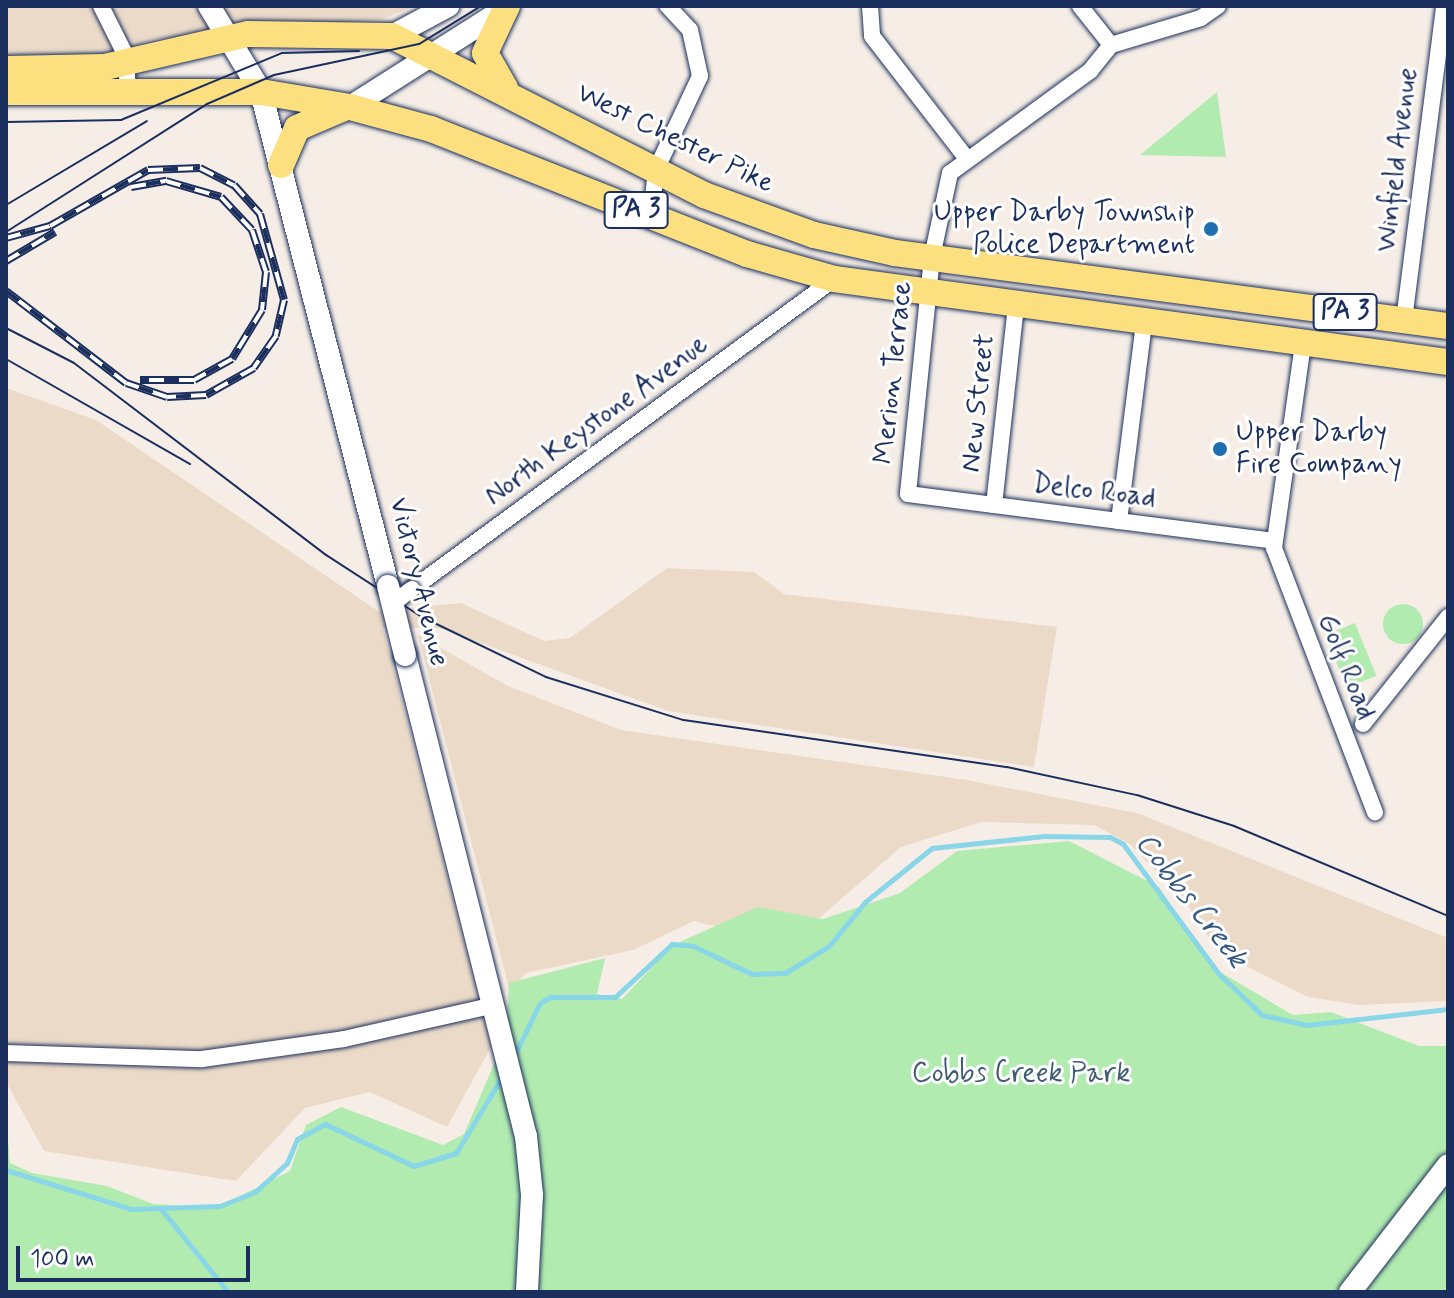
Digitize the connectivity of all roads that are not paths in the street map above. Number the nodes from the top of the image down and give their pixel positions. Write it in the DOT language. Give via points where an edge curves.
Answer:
graph roads {
  1 [pos="101,6"];
  2 [pos="209,6"];
  3 [pos="448,6"];
  4 [pos="506,6"];
  5 [pos="668,6"];
  6 [pos="870,6"];
  7 [pos="1080,6"];
  8 [pos="1218,6"];
  9 [pos="1444,6"];
  10 [pos="392,36"];
  11 [pos="225,37"];
  12 [pos="1111,45"];
  13 [pos="439,55"];
  14 [pos="127,62"];
  15 [pos="6,69"];
  16 [pos="507,90"];
  17 [pos="6,92"];
  18 [pos="128,92"];
  19 [pos="261,92"];
  20 [pos="350,107"];
  21 [pos="967,159"];
  22 [pos="281,165"];
  23 [pos="656,170"];
  24 [pos="651,216"];
  25 [pos="932,257"];
  26 [pos="834,279"];
  27 [pos="928,296"];
  28 [pos="1243,299"];
  29 [pos="1016,307"];
  30 [pos="1404,320"];
  31 [pos="1144,324"];
  32 [pos="1448,326"];
  33 [pos="1238,336"];
  34 [pos="1303,344"];
  35 [pos="1448,362"];
  36 [pos="908,494"];
  37 [pos="994,505"];
  38 [pos="1119,521"];
  39 [pos="1274,541"];
  40 [pos="390,595"];
  41 [pos="1448,617"];
  42 [pos="1363,724"];
  43 [pos="1375,812"];
  44 [pos="498,1014"];
  45 [pos="6,1053"];
  46 [pos="1448,1165"];
  47 [pos="527,1292"];
  48 [pos="1350,1292"];
  1 -- 14 [label="street"];
  2 -- 11 [label="street, Victory Avenue"];
  3 -- 10 [label="street"];
  4 -- 13 [label="street"];
  4 -- 16 [label="main road" via="485,53"];
  5 -- 23 [label="street" via="696,43 700,76"];
  6 -- 21 [label="street" via="872,36"];
  7 -- 12 [label="street"];
  8 -- 12 [label="street" via="1201,18"];
  9 -- 30 [label="street, Winfield Avenue"];
  10 -- 11 [label="main road, West Chester Pike / PA 3"];
  10 -- 13 [label="main road, West Chester Pike / PA 3"];
  11 -- 14 [label="main road, West Chester Pike / PA 3"];
  11 -- 19 [label="street, Victory Avenue"];
  12 -- 21 [label="street" via="1090,71"];
  13 -- 16 [label="main road, West Chester Pike / PA 3"];
  13 -- 20 [label="street"];
  14 -- 15 [label="main road, PA 3"];
  14 -- 18 [label="street"];
  16 -- 23 [label="main road, West Chester Pike / PA 3"];
  17 -- 18 [label="main road, PA 3"];
  18 -- 19 [label="main road, PA 3"];
  19 -- 20 [label="main road, PA 3"];
  19 -- 22 [label="street, Victory Avenue"];
  20 -- 22 [label="main road" via="297,128"];
  20 -- 24 [label="main road, PA 3" via="431,129"];
  21 -- 25 [label="street, Merion Terrace" via="950,173"];
  22 -- 40 [label="street, Victory Avenue"];
  23 -- 24 [label="street"];
  23 -- 25 [label="main road, West Chester Pike / PA 3" via="758,218"];
  24 -- 26 [label="main road, PA 3"];
  25 -- 27 [label="street, Merion Terrace"];
  25 -- 28 [label="main road, West Chester Pike / PA 3"];
  26 -- 27 [label="main road, PA 3"];
  26 -- 40 [label="street, North Keystone Avenue, bridge" via="412,589"];
  27 -- 29 [label="main road, PA 3"];
  27 -- 36 [label="street, Merion Terrace"];
  28 -- 30 [label="main road, West Chester Pike / PA 3"];
  28 -- 33 [label="main road"];
  29 -- 31 [label="main road, PA 3"];
  29 -- 37 [label="street, New Street"];
  30 -- 32 [label="main road, West Chester Pike / PA 3"];
  31 -- 33 [label="main road, PA 3"];
  31 -- 38 [label="street"];
  33 -- 34 [label="main road, PA 3"];
  34 -- 35 [label="main road, PA 3"];
  34 -- 39 [label="street"];
  36 -- 37 [label="street, Delco Road"];
  37 -- 38 [label="street, Delco Road"];
  38 -- 39 [label="street, Delco Road"];
  39 -- 43 [label="street, Golf Road" via="1277,565"];
  40 -- 44 [label="street, Victory Avenue, bridge"];
  41 -- 42 [label="street, Golf Road"];
  44 -- 45 [label="street" via="202,1059"];
  44 -- 47 [label="street, Victory Avenue" via="516,1087 532,1195"];
  46 -- 48 [label="street"];
}
